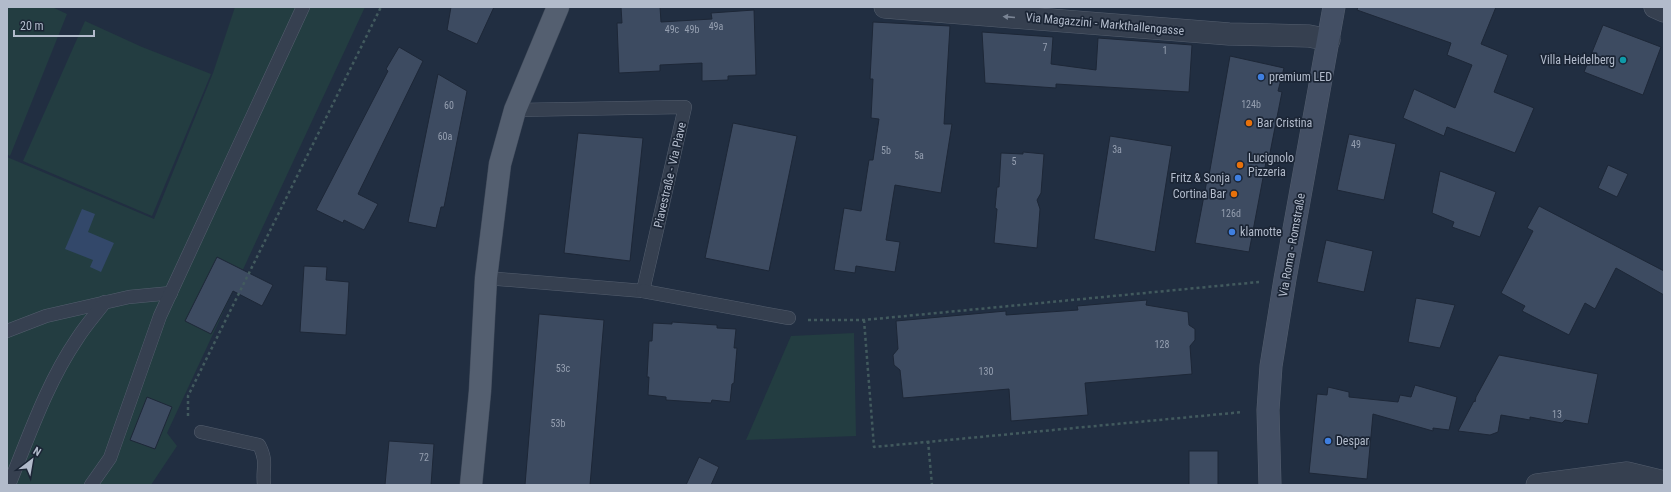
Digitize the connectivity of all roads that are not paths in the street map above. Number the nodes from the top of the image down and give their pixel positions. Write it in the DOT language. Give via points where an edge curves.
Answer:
graph roads {
  1 [pos="303,7"];
  2 [pos="558,7"];
  3 [pos="885,7"];
  4 [pos="1334,7"];
  5 [pos="1655,7"];
  6 [pos="1664,11"];
  7 [pos="1329,40"];
  8 [pos="515,110"];
  9 [pos="486,278"];
  10 [pos="643,291"];
  11 [pos="172,293"];
  12 [pos="104,302"];
  13 [pos="789,318"];
  14 [pos="7,331"];
  15 [pos="201,432"];
  16 [pos="1664,482"];
  17 [pos="9,485"];
  18 [pos="91,485"];
  19 [pos="264,485"];
  20 [pos="471,485"];
  21 [pos="1270,485"];
  22 [pos="1537,485"];
  1 -- 11 [label="lane"];
  2 -- 8 [label="main road"];
  7 -- 3 [label="street, Via Magazzini - Markthallengasse, one-way" via="1309,36 1229,34"];
  4 -- 7 [label="street, Via Roma - Romstraße"];
  5 -- 6 [label="street"];
  7 -- 21 [label="street, Via Roma - Romstraße" via="1285,279 1272,366 1268,410"];
  8 -- 9 [label="main road" via="500,164"];
  8 -- 10 [label="lane, Piavestraße - Via Piave" via="686,107"];
  9 -- 10 [label="lane"];
  9 -- 20 [label="main road" via="480,391"];
  10 -- 13 [label="lane"];
  11 -- 12 [label="lane"];
  11 -- 18 [label="lane" via="160,316 110,458"];
  12 -- 14 [label="lane" via="46,316"];
  12 -- 17 [label="lane" via="76,339 62,364"];
  15 -- 19 [label="lane" via="259,445 265,456"];
  16 -- 22 [label="street" via="1627,473"];
}
